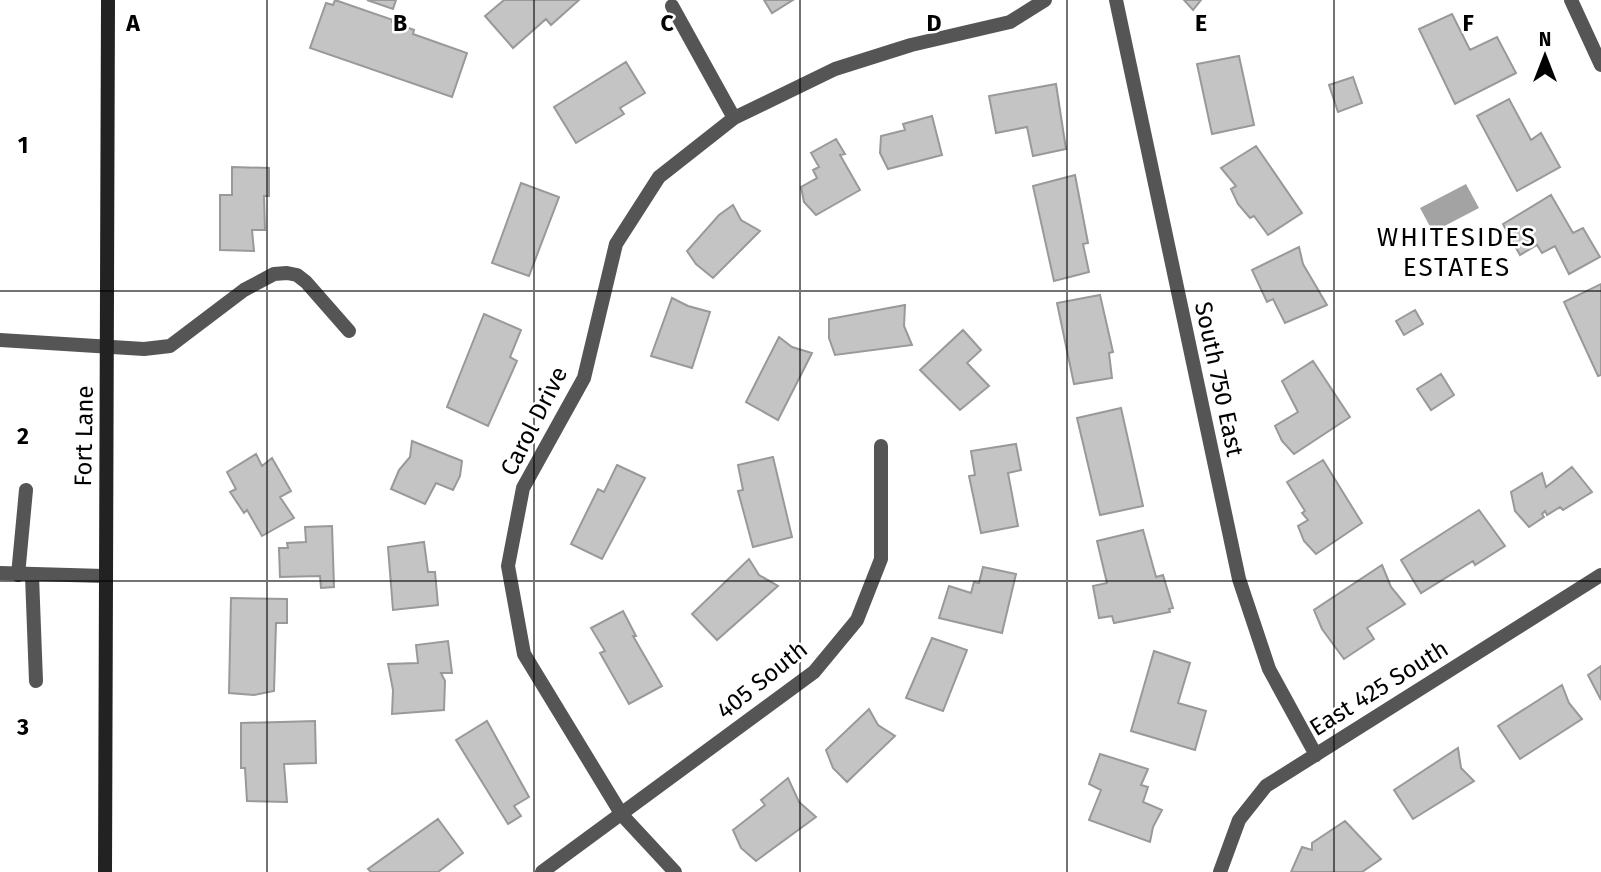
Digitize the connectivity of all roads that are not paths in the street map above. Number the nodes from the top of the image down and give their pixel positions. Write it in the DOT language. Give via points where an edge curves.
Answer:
graph roads {
  1 [pos="107,0"];
  2 [pos="1045,0"];
  3 [pos="1116,0"];
  4 [pos="1571,0"];
  5 [pos="672,6"];
  6 [pos="1601,65"];
  7 [pos="734,118"];
  8 [pos="349,331"];
  9 [pos="0,340"];
  10 [pos="108,347"];
  11 [pos="881,446"];
  12 [pos="26,489"];
  13 [pos="0,573"];
  14 [pos="25,575"];
  15 [pos="1601,575"];
  16 [pos="104,576"];
  17 [pos="36,681"];
  18 [pos="1316,755"];
  19 [pos="622,815"];
  20 [pos="105,872"];
  21 [pos="542,872"];
  22 [pos="675,872"];
  23 [pos="1220,872"];
  1 -- 10 [label="main road, Fort Lane"];
  2 -- 7 [label="street, Carol Drive" via="1010,22 835,69"];
  3 -- 18 [label="street, South 750 East" via="1238,579 1269,668"];
  4 -- 6 [label="street"];
  5 -- 7 [label="street"];
  7 -- 19 [label="street, Carol Drive" via="659,177 616,244 584,378 523,488 508,566 524,654"];
  8 -- 10 [label="street" via="306,282 287,273 274,274 244,290 177,344 159,349"];
  9 -- 10 [label="street"];
  10 -- 16 [label="main road, Fort Lane"];
  11 -- 19 [label="street, 405 South" via="881,559 857,620 814,672"];
  12 -- 14 [label="street"];
  13 -- 14 [label="street"];
  14 -- 16 [label="street"];
  14 -- 17 [label="street"];
  15 -- 18 [label="street, East 425 South"];
  16 -- 20 [label="main road, Fort Lane"];
  18 -- 23 [label="street, East 425 South" via="1266,786 1238,820"];
  19 -- 21 [label="street, 405 South"];
  19 -- 22 [label="street, Carol Drive"];
}
